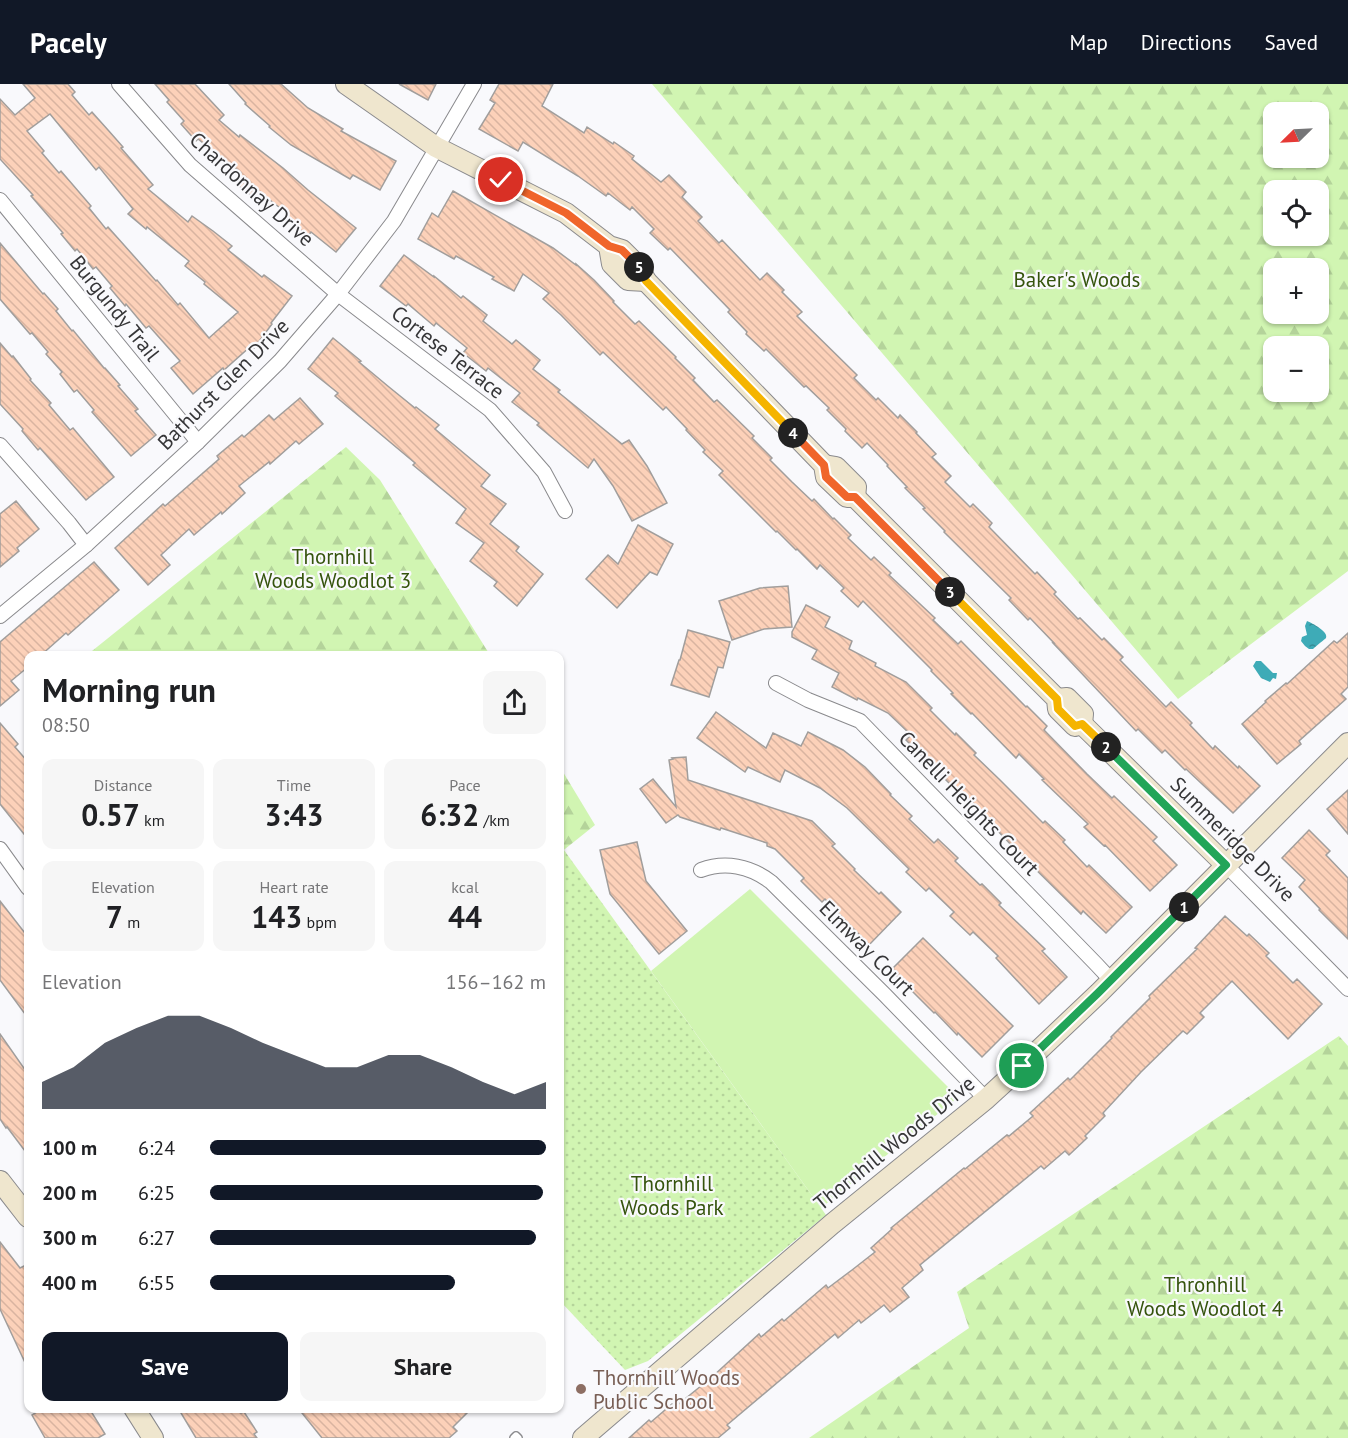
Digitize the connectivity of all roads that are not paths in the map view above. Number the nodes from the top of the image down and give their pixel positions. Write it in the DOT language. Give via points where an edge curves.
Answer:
graph roads {
  1 [pos="118,84"];
  2 [pos="346,84"];
  3 [pos="474,84"];
  4 [pos="436,147"];
  5 [pos="0,200"];
  6 [pos="338,294"];
  7 [pos="198,442"];
  8 [pos="0,445"];
  9 [pos="564,511"];
  10 [pos="86,545"];
  11 [pos="0,616"];
  12 [pos="776,683"];
  13 [pos="1348,743"];
  14 [pos="0,849"];
  15 [pos="1226,865"];
  16 [pos="700,870"];
  17 [pos="24,882"];
  18 [pos="1111,980"];
  19 [pos="1348,989"];
  20 [pos="986,1099"];
  21 [pos="0,1181"];
  22 [pos="24,1211"];
  23 [pos="137,1413"];
  24 [pos="153,1438"];
  25 [pos="583,1438"];
  1 -- 6 [label="street, Chardonnay Drive" via="190,165"];
  2 -- 4 [label="street, Summeridge Drive"];
  3 -- 4 [label="street, Bathurst Glen Drive"];
  4 -- 6 [label="street, Bathurst Glen Drive" via="394,221"];
  4 -- 15 [label="street, Summeridge Drive" via="566,213 609,246 612,264 628,280 646,281 824,465 826,477 847,497 855,497 1057,699 1058,709 1075,726 1082,724"];
  5 -- 7 [label="street, Burgundy Trail"];
  6 -- 7 [label="street, Bathurst Glen Drive" via="280,361"];
  6 -- 9 [label="street, Cortese Terrace" via="490,410 544,472"];
  7 -- 10 [label="street, Bathurst Glen Drive"];
  8 -- 10 [label="street"];
  10 -- 11 [label="street, Bathurst Glen Drive"];
  12 -- 18 [label="street, Canelli Heights Court" via="860,721"];
  13 -- 15 [label="street, Thornhill Woods Drive"];
  14 -- 17 [label="street"];
  15 -- 18 [label="street, Thornhill Woods Drive"];
  15 -- 19 [label="street, Summeridge Drive"];
  16 -- 20 [label="street, Elmway Court" via="737,866 771,882"];
  18 -- 20 [label="street, Thornhill Woods Drive"];
  20 -- 25 [label="street, Thornhill Woods Drive" via="832,1224"];
  21 -- 22 [label="street"];
  23 -- 24 [label="street"];
}
